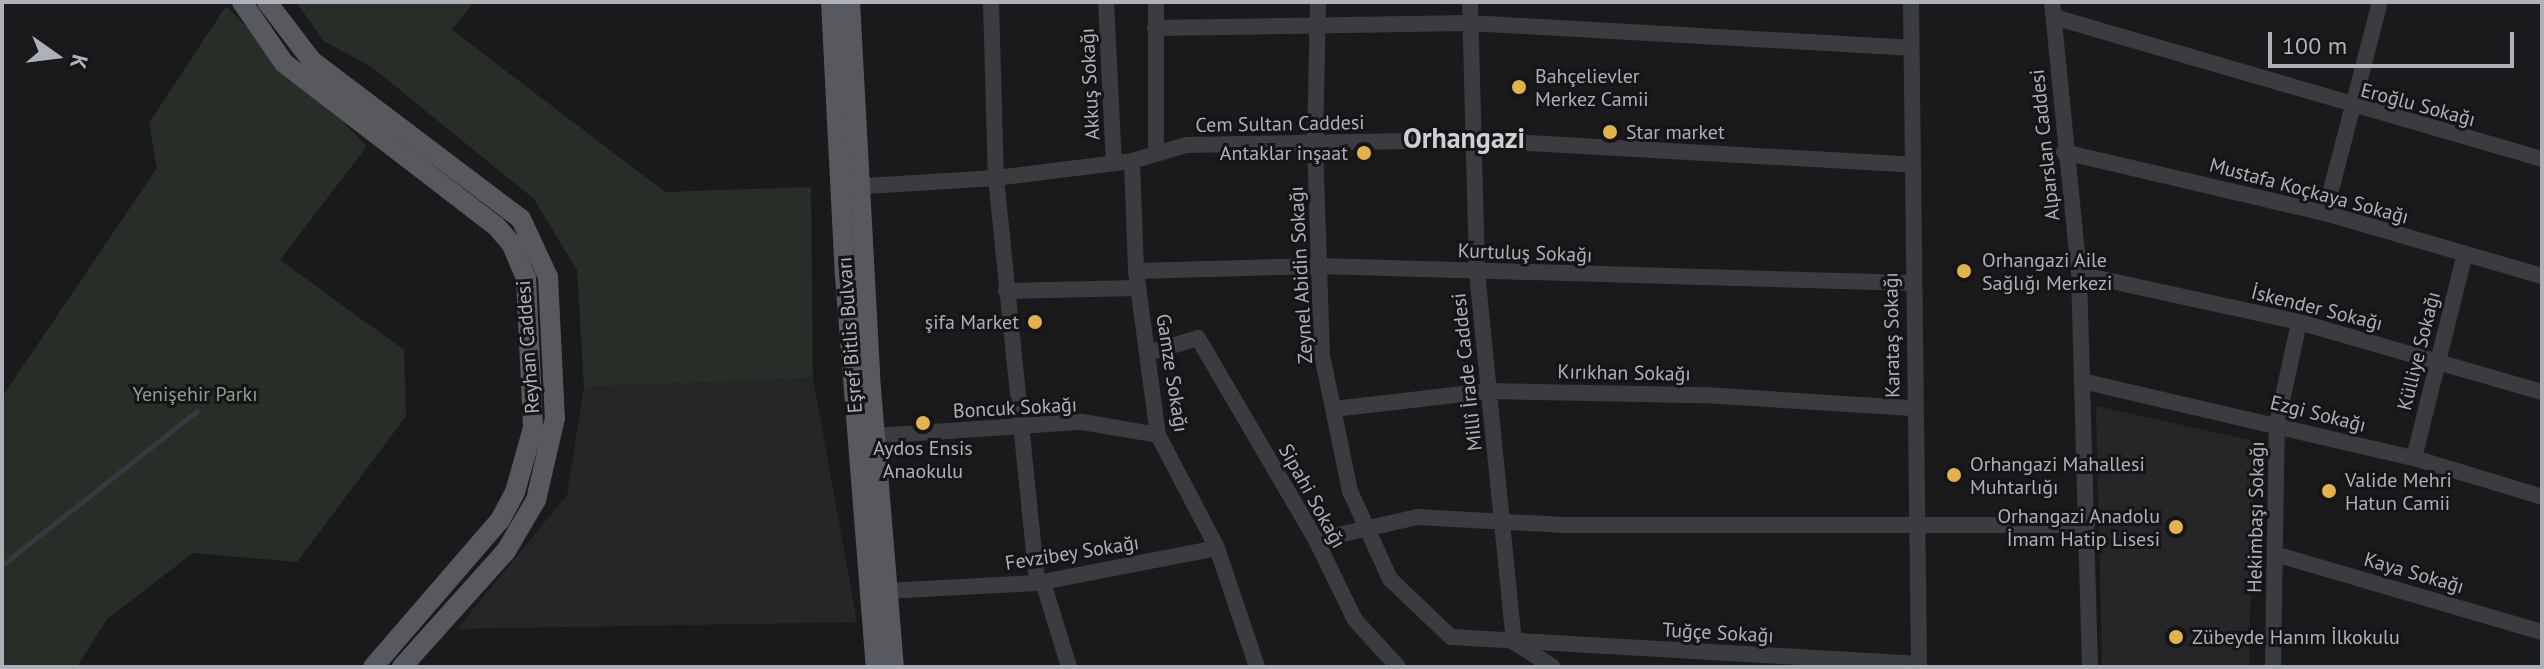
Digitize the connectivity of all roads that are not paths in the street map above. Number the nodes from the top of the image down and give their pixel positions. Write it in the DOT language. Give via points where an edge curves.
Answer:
graph roads {
  1 [pos="242,2"];
  2 [pos="267,2"];
  3 [pos="831,2"];
  4 [pos="850,2"];
  5 [pos="991,2"];
  6 [pos="1106,2"];
  7 [pos="1156,2"];
  8 [pos="1318,2"];
  9 [pos="1470,2"];
  10 [pos="1911,2"];
  11 [pos="2380,2"];
  12 [pos="2053,10"];
  13 [pos="1469,23"];
  14 [pos="1318,27"];
  15 [pos="1155,28"];
  16 [pos="1910,48"];
  17 [pos="2355,109"];
  18 [pos="1473,140"];
  19 [pos="1315,145"];
  20 [pos="2064,152"];
  21 [pos="1156,153"];
  22 [pos="2542,159"];
  23 [pos="1132,161"];
  24 [pos="1114,163"];
  25 [pos="1909,164"];
  26 [pos="996,178"];
  27 [pos="850,187"];
  28 [pos="2325,213"];
  29 [pos="2465,254"];
  30 [pos="1319,266"];
  31 [pos="1477,272"];
  32 [pos="2079,274"];
  33 [pos="2542,276"];
  34 [pos="1137,280"];
  35 [pos="1912,283"];
  36 [pos="1006,291"];
  37 [pos="2299,322"];
  38 [pos="1148,353"];
  39 [pos="2437,361"];
  40 [pos="2082,381"];
  41 [pos="1489,391"];
  42 [pos="2542,392"];
  43 [pos="1913,408"];
  44 [pos="1334,409"];
  45 [pos="2277,424"];
  46 [pos="1017,427"];
  47 [pos="1158,435"];
  48 [pos="874,436"];
  49 [pos="2414,458"];
  50 [pos="2542,497"];
  51 [pos="1502,520"];
  52 [pos="1916,521"];
  53 [pos="2087,525"];
  54 [pos="1369,531"];
  55 [pos="1316,540"];
  56 [pos="1217,548"];
  57 [pos="2275,554"];
  58 [pos="1040,582"];
  59 [pos="885,591"];
  60 [pos="2542,632"];
  61 [pos="1514,642"];
  62 [pos="1919,666"];
  63 [pos="373,667"];
  64 [pos="402,667"];
  65 [pos="876,667"];
  66 [pos="894,667"];
  67 [pos="1069,667"];
  68 [pos="1257,667"];
  69 [pos="1398,667"];
  70 [pos="1553,667"];
  71 [pos="2090,667"];
  72 [pos="2273,667"];
  1 -- 63 [label="main road, Reyhan Caddesi" via="284,63 496,226 511,243 526,278 533,428 515,492 500,520"];
  2 -- 64 [label="main road, Reyhan Caddesi" via="312,61 521,219 548,277 555,418 536,500 506,551"];
  3 -- 27 [label="main road, Eşref Bitlis Bulvarı"];
  4 -- 27 [label="main road, Eşref Bitlis Bulvarı"];
  5 -- 26 [label="street"];
  6 -- 24 [label="street, Akkuş Sokağı"];
  7 -- 15 [label="street"];
  8 -- 14 [label="street, Zeynel Abidin Sokağı"];
  9 -- 13 [label="street, Millî İrade Caddesi"];
  10 -- 16 [label="street, Karataş Sokağı"];
  11 -- 17 [label="street"];
  12 -- 17 [label="street, Eroğlu Sokağı"];
  12 -- 20 [label="street, Alparslan Caddesi"];
  13 -- 14 [label="street"];
  13 -- 16 [label="street"];
  13 -- 18 [label="street, Millî İrade Caddesi"];
  14 -- 15 [label="street"];
  14 -- 19 [label="street, Zeynel Abidin Sokağı"];
  15 -- 21 [label="street"];
  16 -- 25 [label="street, Karataş Sokağı"];
  17 -- 22 [label="street, Eroğlu Sokağı"];
  17 -- 28 [label="street"];
  18 -- 19 [label="street, Cem Sultan Caddesi"];
  18 -- 25 [label="street, Cem Sultan Caddesi"];
  18 -- 31 [label="street, Millî İrade Caddesi"];
  19 -- 21 [label="street, Cem Sultan Caddesi" via="1186,145"];
  19 -- 30 [label="street, Zeynel Abidin Sokağı"];
  20 -- 28 [label="street, Mustafa Koçkaya Sokağı"];
  20 -- 32 [label="street, Alparslan Caddesi"];
  21 -- 23 [label="street, Cem Sultan Caddesi"];
  23 -- 24 [label="street, Cem Sultan Caddesi"];
  23 -- 34 [label="street, Gamze Sokağı"];
  24 -- 26 [label="street, Cem Sultan Caddesi"];
  25 -- 35 [label="street, Karataş Sokağı"];
  26 -- 27 [label="street, Cem Sultan Caddesi"];
  26 -- 36 [label="street"];
  27 -- 48 [label="main road, Eşref Bitlis Bulvarı"];
  27 -- 65 [label="main road, Eşref Bitlis Bulvarı"];
  28 -- 29 [label="street, Mustafa Koçkaya Sokağı"];
  29 -- 33 [label="street, Mustafa Koçkaya Sokağı"];
  29 -- 39 [label="street, Külliye Sokağı"];
  30 -- 31 [label="street, Kurtuluş Sokağı"];
  30 -- 34 [label="street, Kurtuluş Sokağı"];
  30 -- 44 [label="street, Zeynel Abidin Sokağı" via="1322,355"];
  31 -- 35 [label="street, Kurtuluş Sokağı"];
  31 -- 41 [label="street, Millî İrade Caddesi"];
  32 -- 37 [label="street, İskender Sokağı"];
  32 -- 40 [label="street, Alparslan Caddesi"];
  34 -- 36 [label="street, Kurtuluş Sokağı"];
  34 -- 38 [label="street, Gamze Sokağı"];
  35 -- 43 [label="street, Karataş Sokağı"];
  36 -- 46 [label="street"];
  37 -- 39 [label="street, İskender Sokağı"];
  37 -- 45 [label="street, Hekimbaşı Sokağı"];
  38 -- 47 [label="street, Gamze Sokağı"];
  38 -- 55 [label="street, Sipahi Sokağı" via="1198,338"];
  39 -- 42 [label="street, İskender Sokağı"];
  39 -- 49 [label="street, Külliye Sokağı"];
  40 -- 45 [label="street, Ezgi Sokağı"];
  40 -- 53 [label="street, Alparslan Caddesi"];
  41 -- 43 [label="street, Kırıkhan Sokağı" via="1704,395"];
  41 -- 44 [label="street, Kırıkhan Sokağı"];
  41 -- 51 [label="street, Millî İrade Caddesi"];
  43 -- 52 [label="street, Karataş Sokağı"];
  44 -- 54 [label="street, Zeynel Abidin Sokağı" via="1350,491"];
  45 -- 49 [label="street, Ezgi Sokağı"];
  45 -- 57 [label="street, Hekimbaşı Sokağı"];
  46 -- 47 [label="street, Boncuk Sokağı" via="1082,422"];
  46 -- 48 [label="street, Boncuk Sokağı"];
  46 -- 58 [label="street"];
  47 -- 56 [label="street, Gamze Sokağı"];
  48 -- 59 [label="main road, Eşref Bitlis Bulvarı"];
  49 -- 50 [label="street, Ezgi Sokağı"];
  51 -- 52 [label="street" via="1564,525"];
  51 -- 54 [label="street" via="1417,517"];
  51 -- 61 [label="street, Millî İrade Caddesi"];
  52 -- 53 [label="street"];
  52 -- 62 [label="street, Karataş Sokağı"];
  53 -- 71 [label="street, Alparslan Caddesi"];
  54 -- 55 [label="street"];
  54 -- 61 [label="street, Zeynel Abidin Sokağı" via="1390,579 1451,637"];
  55 -- 69 [label="street, Sipahi Sokağı" via="1355,620"];
  56 -- 58 [label="street, Fevzibey Sokağı"];
  56 -- 68 [label="street, Gamze Sokağı"];
  57 -- 60 [label="street, Kaya Sokağı"];
  57 -- 72 [label="street, Hekimbaşı Sokağı"];
  58 -- 59 [label="street, Fevzibey Sokağı"];
  58 -- 67 [label="street"];
  59 -- 66 [label="main road, Eşref Bitlis Bulvarı"];
  61 -- 62 [label="street, Tuğçe Sokağı"];
  61 -- 70 [label="street"];
}
